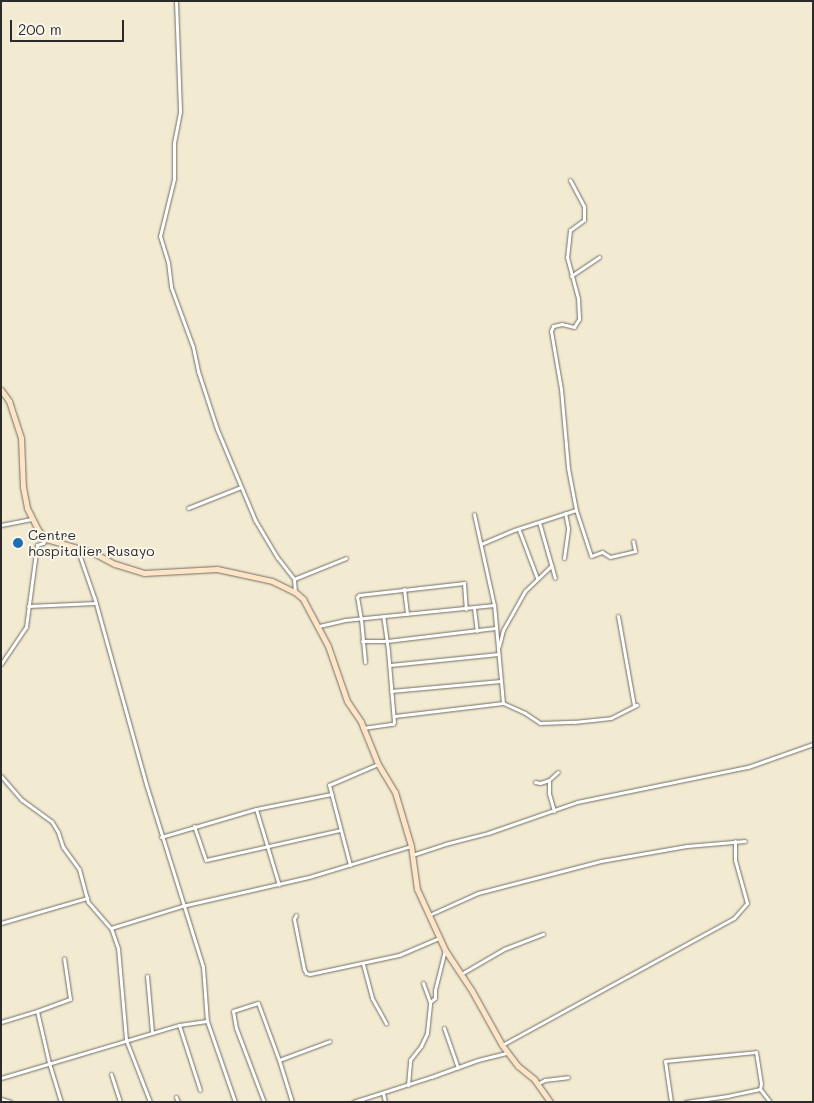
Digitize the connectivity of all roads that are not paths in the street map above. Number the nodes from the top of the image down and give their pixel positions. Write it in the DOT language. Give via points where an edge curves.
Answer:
graph roads {
  1 [pos="176,1"];
  2 [pos="570,180"];
  3 [pos="599,257"];
  4 [pos="571,276"];
  5 [pos="1,390"];
  6 [pos="241,487"];
  7 [pos="188,508"];
  8 [pos="576,510"];
  9 [pos="565,513"];
  10 [pos="474,514"];
  11 [pos="32,519"];
  12 [pos="540,522"];
  13 [pos="1,525"];
  14 [pos="519,530"];
  15 [pos="46,539"];
  16 [pos="633,541"];
  17 [pos="480,544"];
  18 [pos="76,548"];
  19 [pos="346,558"];
  20 [pos="564,558"];
  21 [pos="552,565"];
  22 [pos="537,578"];
  23 [pos="555,578"];
  24 [pos="294,579"];
  25 [pos="404,589"];
  26 [pos="295,592"];
  27 [pos="96,603"];
  28 [pos="494,605"];
  29 [pos="28,606"];
  30 [pos="474,608"];
  31 [pos="466,609"];
  32 [pos="407,614"];
  33 [pos="383,616"];
  34 [pos="618,616"];
  35 [pos="361,619"];
  36 [pos="319,626"];
  37 [pos="496,628"];
  38 [pos="477,631"];
  39 [pos="362,641"];
  40 [pos="387,641"];
  41 [pos="499,652"];
  42 [pos="365,662"];
  43 [pos="1,664"];
  44 [pos="390,665"];
  45 [pos="501,681"];
  46 [pos="391,691"];
  47 [pos="503,703"];
  48 [pos="395,716"];
  49 [pos="363,728"];
  50 [pos="813,744"];
  51 [pos="378,764"];
  52 [pos="558,772"];
  53 [pos="1,776"];
  54 [pos="549,780"];
  55 [pos="535,782"];
  56 [pos="332,794"];
  57 [pos="256,809"];
  58 [pos="554,810"];
  59 [pos="194,826"];
  60 [pos="340,830"];
  61 [pos="162,837"];
  62 [pos="745,841"];
  63 [pos="735,842"];
  64 [pos="267,846"];
  65 [pos="411,846"];
  66 [pos="412,856"];
  67 [pos="350,865"];
  68 [pos="279,885"];
  69 [pos="87,898"];
  70 [pos="182,906"];
  71 [pos="296,915"];
  72 [pos="429,915"];
  73 [pos="1,923"];
  74 [pos="111,928"];
  75 [pos="543,934"];
  76 [pos="440,938"];
  77 [pos="445,950"];
  78 [pos="64,958"];
  79 [pos="363,964"];
  80 [pos="461,974"];
  81 [pos="147,976"];
  82 [pos="423,983"];
  83 [pos="430,1002"];
  84 [pos="37,1012"];
  85 [pos="207,1021"];
  86 [pos="1,1022"];
  87 [pos="386,1023"];
  88 [pos="179,1025"];
  89 [pos="444,1028"];
  90 [pos="152,1032"];
  91 [pos="126,1040"];
  92 [pos="330,1040"];
  93 [pos="502,1045"];
  94 [pos="508,1052"];
  95 [pos="279,1060"];
  96 [pos="48,1063"];
  97 [pos="458,1068"];
  98 [pos="111,1074"];
  99 [pos="568,1077"];
  100 [pos="1,1078"];
  101 [pos="537,1084"];
  102 [pos="408,1085"];
  103 [pos="760,1089"];
  104 [pos="200,1090"];
  105 [pos="383,1093"];
  106 [pos="176,1097"];
  107 [pos="1,1099"];
  108 [pos="11,1102"];
  109 [pos="61,1102"];
  110 [pos="120,1102"];
  111 [pos="150,1102"];
  112 [pos="178,1102"];
  113 [pos="235,1102"];
  114 [pos="264,1102"];
  115 [pos="292,1102"];
  116 [pos="353,1102"];
  117 [pos="385,1102"];
  118 [pos="550,1102"];
  119 [pos="671,1102"];
  120 [pos="685,1102"];
  121 [pos="770,1102"];
  1 -- 6 [label="street" via="180,112 174,143 174,180 160,236 172,287 206,396"];
  2 -- 4 [label="street" via="584,206 584,220 570,230 567,257"];
  3 -- 4 [label="street"];
  4 -- 8 [label="street" via="578,298 577,325 562,324 553,326 551,330"];
  5 -- 11 [label="street" via="9,401 21,438 23,487"];
  6 -- 7 [label="street"];
  6 -- 24 [label="street" via="265,538"];
  8 -- 9 [label="street"];
  8 -- 16 [label="street" via="591,556 602,552 610,557 634,551"];
  9 -- 12 [label="street"];
  9 -- 20 [label="street" via="568,528"];
  10 -- 17 [label="street"];
  11 -- 13 [label="street"];
  11 -- 15 [label="street"];
  12 -- 14 [label="street"];
  12 -- 21 [label="street"];
  14 -- 17 [label="street"];
  14 -- 22 [label="street"];
  15 -- 18 [label="street"];
  15 -- 29 [label="street" via="37,545"];
  17 -- 28 [label="street"];
  18 -- 26 [label="street" via="144,573 217,569 272,581"];
  18 -- 27 [label="street"];
  19 -- 24 [label="street"];
  21 -- 22 [label="street"];
  21 -- 23 [label="street"];
  22 -- 41 [label="street" via="515,606 504,630"];
  24 -- 26 [label="street"];
  25 -- 31 [label="street" via="464,583"];
  25 -- 32 [label="street"];
  25 -- 35 [label="street" via="359,595"];
  26 -- 36 [label="street"];
  27 -- 29 [label="street"];
  27 -- 61 [label="street"];
  28 -- 30 [label="street"];
  28 -- 37 [label="street"];
  29 -- 43 [label="street" via="26,627"];
  30 -- 31 [label="street"];
  30 -- 38 [label="street"];
  31 -- 32 [label="street"];
  32 -- 33 [label="street"];
  33 -- 35 [label="street"];
  33 -- 40 [label="street"];
  34 -- 47 [label="street" via="636,705 611,718 540,723 525,712"];
  35 -- 36 [label="street"];
  35 -- 39 [label="street"];
  36 -- 49 [label="street" via="343,691"];
  37 -- 38 [label="street"];
  37 -- 41 [label="street"];
  38 -- 40 [label="street"];
  39 -- 40 [label="street"];
  39 -- 42 [label="street"];
  40 -- 44 [label="street"];
  41 -- 44 [label="street"];
  41 -- 45 [label="street"];
  44 -- 46 [label="street"];
  45 -- 46 [label="street"];
  45 -- 47 [label="street"];
  46 -- 48 [label="street"];
  47 -- 48 [label="street"];
  48 -- 49 [label="street" via="394,724"];
  49 -- 51 [label="street"];
  50 -- 58 [label="street" via="748,767 577,802"];
  51 -- 56 [label="street" via="329,785"];
  51 -- 65 [label="street" via="395,792"];
  52 -- 54 [label="street"];
  53 -- 69 [label="street" via="22,800 52,822 79,869"];
  54 -- 55 [label="street"];
  54 -- 58 [label="street"];
  56 -- 57 [label="street"];
  56 -- 60 [label="street"];
  57 -- 59 [label="street"];
  57 -- 64 [label="street"];
  58 -- 66 [label="street"];
  59 -- 61 [label="street"];
  59 -- 64 [label="street" via="206,860"];
  60 -- 64 [label="street"];
  60 -- 67 [label="street"];
  61 -- 70 [label="street"];
  62 -- 63 [label="street"];
  63 -- 72 [label="street" via="687,846 601,861 478,893"];
  63 -- 93 [label="street" via="735,860 747,902 734,918"];
  64 -- 68 [label="street"];
  65 -- 66 [label="street"];
  65 -- 67 [label="street"];
  66 -- 72 [label="street" via="417,889"];
  67 -- 68 [label="street"];
  68 -- 70 [label="street"];
  69 -- 73 [label="street"];
  69 -- 74 [label="street"];
  70 -- 74 [label="street"];
  70 -- 85 [label="street" via="203,967"];
  71 -- 79 [label="street" via="294,919 306,974"];
  72 -- 76 [label="street"];
  74 -- 91 [label="street" via="118,948"];
  75 -- 80 [label="street" via="504,949"];
  76 -- 77 [label="street"];
  76 -- 79 [label="street" via="399,955"];
  77 -- 80 [label="street"];
  77 -- 83 [label="street" via="435,998"];
  78 -- 84 [label="street" via="70,999"];
  79 -- 87 [label="street" via="372,998"];
  80 -- 93 [label="street"];
  81 -- 90 [label="street"];
  82 -- 83 [label="street"];
  83 -- 102 [label="street" via="429,1026 421,1046 410,1060"];
  84 -- 86 [label="street"];
  84 -- 96 [label="street"];
  85 -- 88 [label="street"];
  85 -- 113 [label="street"];
  88 -- 90 [label="street"];
  88 -- 104 [label="street"];
  89 -- 97 [label="street"];
  90 -- 91 [label="street"];
  91 -- 96 [label="street"];
  91 -- 111 [label="street"];
  92 -- 95 [label="street"];
  93 -- 94 [label="street"];
  94 -- 97 [label="street"];
  94 -- 101 [label="street"];
  95 -- 114 [label="street" via="258,1003 233,1011 236,1028"];
  95 -- 115 [label="street"];
  96 -- 100 [label="street"];
  96 -- 109 [label="street"];
  97 -- 102 [label="street"];
  98 -- 110 [label="street"];
  99 -- 101 [label="street"];
  101 -- 118 [label="street"];
  102 -- 105 [label="street"];
  103 -- 119 [label="street" via="756,1052 665,1061"];
  103 -- 120 [label="street"];
  103 -- 121 [label="street"];
  105 -- 116 [label="street"];
  105 -- 117 [label="street"];
  106 -- 112 [label="street"];
  107 -- 108 [label="street"];
}
